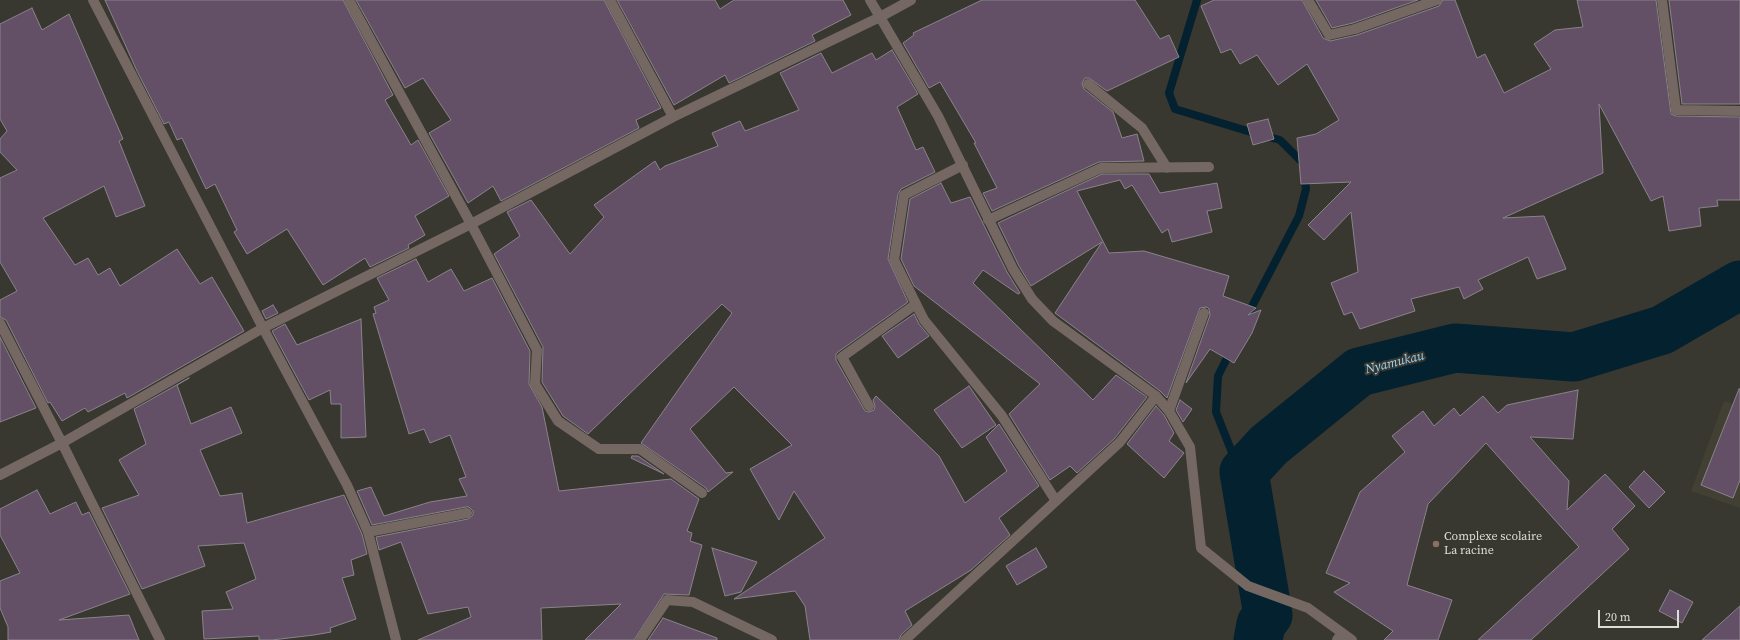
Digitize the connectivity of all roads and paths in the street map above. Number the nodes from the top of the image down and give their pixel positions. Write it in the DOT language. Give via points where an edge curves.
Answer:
graph roads {
  1 [pos="93,0"];
  2 [pos="349,0"];
  3 [pos="610,0"];
  4 [pos="870,0"];
  5 [pos="911,0"];
  6 [pos="1308,0"];
  7 [pos="1437,0"];
  8 [pos="1662,0"];
  9 [pos="880,17"];
  10 [pos="1088,84"];
  11 [pos="1740,111"];
  12 [pos="673,117"];
  13 [pos="963,165"];
  14 [pos="1209,167"];
  15 [pos="1167,168"];
  16 [pos="988,220"];
  17 [pos="471,224"];
  18 [pos="916,304"];
  19 [pos="1204,313"];
  20 [pos="0,323"];
  21 [pos="263,328"];
  22 [pos="1156,396"];
  23 [pos="869,406"];
  24 [pos="1168,411"];
  25 [pos="62,443"];
  26 [pos="0,475"];
  27 [pos="702,493"];
  28 [pos="1056,501"];
  29 [pos="467,513"];
  30 [pos="368,532"];
  31 [pos="1339,636"];
  32 [pos="160,640"];
  33 [pos="396,640"];
  34 [pos="640,640"];
  35 [pos="772,640"];
  36 [pos="905,640"];
  37 [pos="1352,640"];
  1 -- 21 [label="street"];
  2 -- 17 [label="street"];
  3 -- 12 [label="street"];
  4 -- 9 [label="street"];
  5 -- 9 [label="street"];
  6 -- 7 [label="street" via="1329,35 1355,29"];
  8 -- 11 [label="street" via="1676,110"];
  9 -- 12 [label="street"];
  9 -- 13 [label="street" via="938,116"];
  10 -- 15 [label="street" via="1142,128"];
  12 -- 17 [label="street"];
  13 -- 16 [label="street"];
  13 -- 18 [label="street" via="904,195 894,260"];
  14 -- 15 [label="street"];
  15 -- 16 [label="street" via="1101,168"];
  16 -- 22 [label="street" via="1016,275 1053,321"];
  17 -- 21 [label="street"];
  17 -- 27 [label="street" via="537,350 535,384 558,421 599,448 640,449"];
  18 -- 23 [label="street" via="842,357"];
  18 -- 28 [label="street" via="924,320 1002,416"];
  19 -- 24 [label="street"];
  20 -- 25 [label="street"];
  21 -- 25 [label="street"];
  21 -- 30 [label="street" via="347,485"];
  22 -- 24 [label="street"];
  22 -- 28 [label="street" via="1120,442"];
  24 -- 31 [label="street" via="1190,447 1201,548 1248,586 1308,608"];
  25 -- 26 [label="street"];
  25 -- 32 [label="street"];
  28 -- 36 [label="street"];
  29 -- 30 [label="street"];
  30 -- 33 [label="street"];
  31 -- 37 [label="street"];
  34 -- 35 [label="street" via="667,600 693,602"];
}
